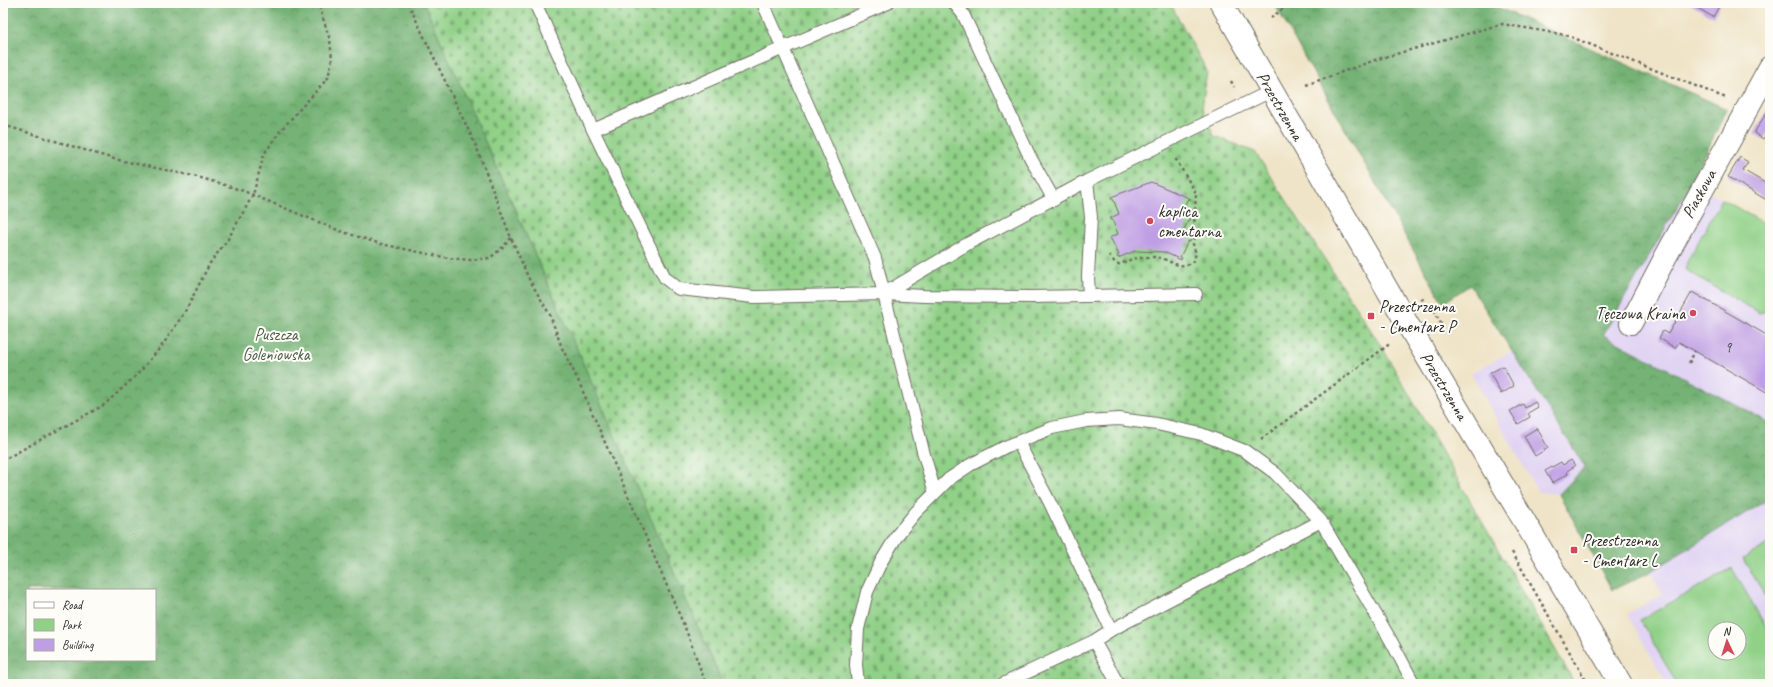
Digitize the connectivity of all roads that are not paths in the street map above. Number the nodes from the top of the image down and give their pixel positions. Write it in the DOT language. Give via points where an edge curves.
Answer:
graph roads {
  1 [pos="535,3"];
  2 [pos="763,3"];
  3 [pos="888,3"];
  4 [pos="954,3"];
  5 [pos="1221,3"];
  6 [pos="784,48"];
  7 [pos="1770,66"];
  8 [pos="1271,91"];
  9 [pos="593,130"];
  10 [pos="1087,181"];
  11 [pos="1054,200"];
  12 [pos="883,294"];
  13 [pos="1196,294"];
  14 [pos="1089,296"];
  15 [pos="1631,324"];
  16 [pos="1018,442"];
  17 [pos="935,492"];
  18 [pos="1321,521"];
  19 [pos="1111,630"];
  20 [pos="1094,641"];
  21 [pos="858,684"];
  22 [pos="1003,684"];
  23 [pos="1118,684"];
  24 [pos="1414,684"];
  25 [pos="1621,684"];
  1 -- 9 [label="lane"];
  2 -- 6 [label="lane"];
  3 -- 6 [label="lane"];
  4 -- 11 [label="lane" via="964,14 1030,157"];
  5 -- 8 [label="street, Przestrzenna"];
  6 -- 9 [label="lane"];
  6 -- 12 [label="lane" via="875,258"];
  7 -- 15 [label="street, Piaskowa"];
  8 -- 10 [label="lane"];
  8 -- 25 [label="street, Przestrzenna"];
  9 -- 12 [label="lane" via="665,278 678,289 754,296"];
  10 -- 11 [label="lane"];
  10 -- 14 [label="lane" via="1091,217"];
  11 -- 12 [label="lane" via="969,243"];
  12 -- 14 [label="lane"];
  12 -- 17 [label="lane"];
  13 -- 14 [label="lane"];
  16 -- 17 [label="lane" via="970,465"];
  16 -- 18 [label="lane" via="1052,428 1086,421 1119,419 1201,434 1245,450 1275,473"];
  16 -- 19 [label="lane"];
  17 -- 21 [label="lane" via="898,534 867,592 858,629"];
  18 -- 19 [label="lane"];
  18 -- 24 [label="lane"];
  19 -- 20 [label="lane"];
  20 -- 22 [label="lane"];
  20 -- 23 [label="lane"];
}
